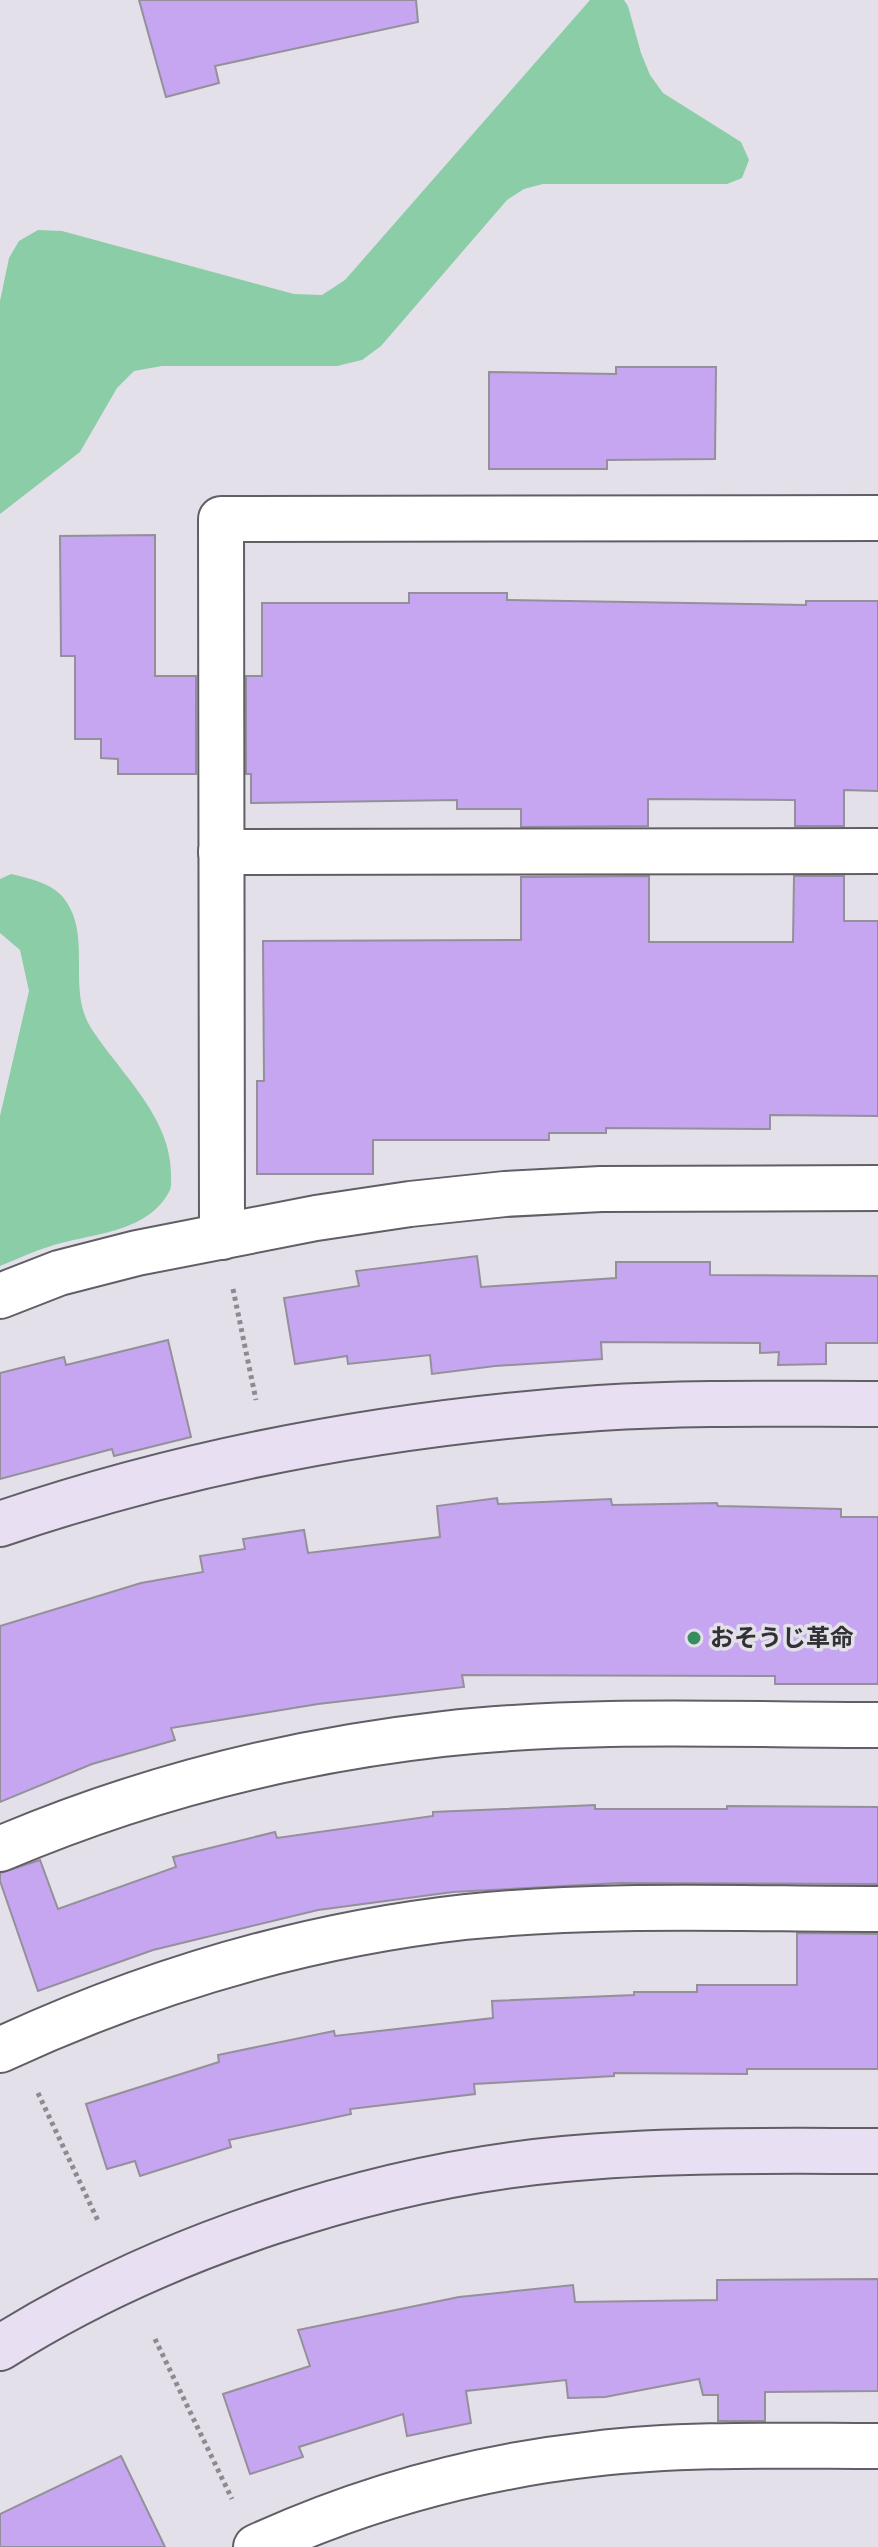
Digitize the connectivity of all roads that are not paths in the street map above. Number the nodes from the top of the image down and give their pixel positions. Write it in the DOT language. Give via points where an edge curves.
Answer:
graph roads {
  1 [pos="878,518"];
  2 [pos="878,851"];
  3 [pos="221,852"];
  4 [pos="878,1188"];
  5 [pos="222,1237"];
  6 [pos="0,1296"];
  7 [pos="878,1404"];
  8 [pos="0,1524"];
  9 [pos="878,1725"];
  10 [pos="0,1849"];
  11 [pos="878,1909"];
  12 [pos="5,2035"];
  13 [pos="878,2151"];
  14 [pos="0,2348"];
  15 [pos="878,2446"];
  16 [pos="256,2547"];
  1 -- 3 [label="street" via="221,519"];
  2 -- 3 [label="street"];
  3 -- 5 [label="street"];
  4 -- 5 [label="street" via="505,1194 316,1218"];
  5 -- 6 [label="street" via="72,1269"];
  7 -- 8 [label="street" via="699,1404 411,1426 128,1485"];
  9 -- 10 [label="street" via="550,1727 444,1734 236,1771 133,1800"];
  11 -- 12 [label="street" via="558,1911 465,1917 279,1950"];
  13 -- 14 [label="street" via="562,2159 396,2188 234,2236 79,2304"];
  15 -- 16 [label="street" via="660,2448 528,2463 400,2492"];
}
